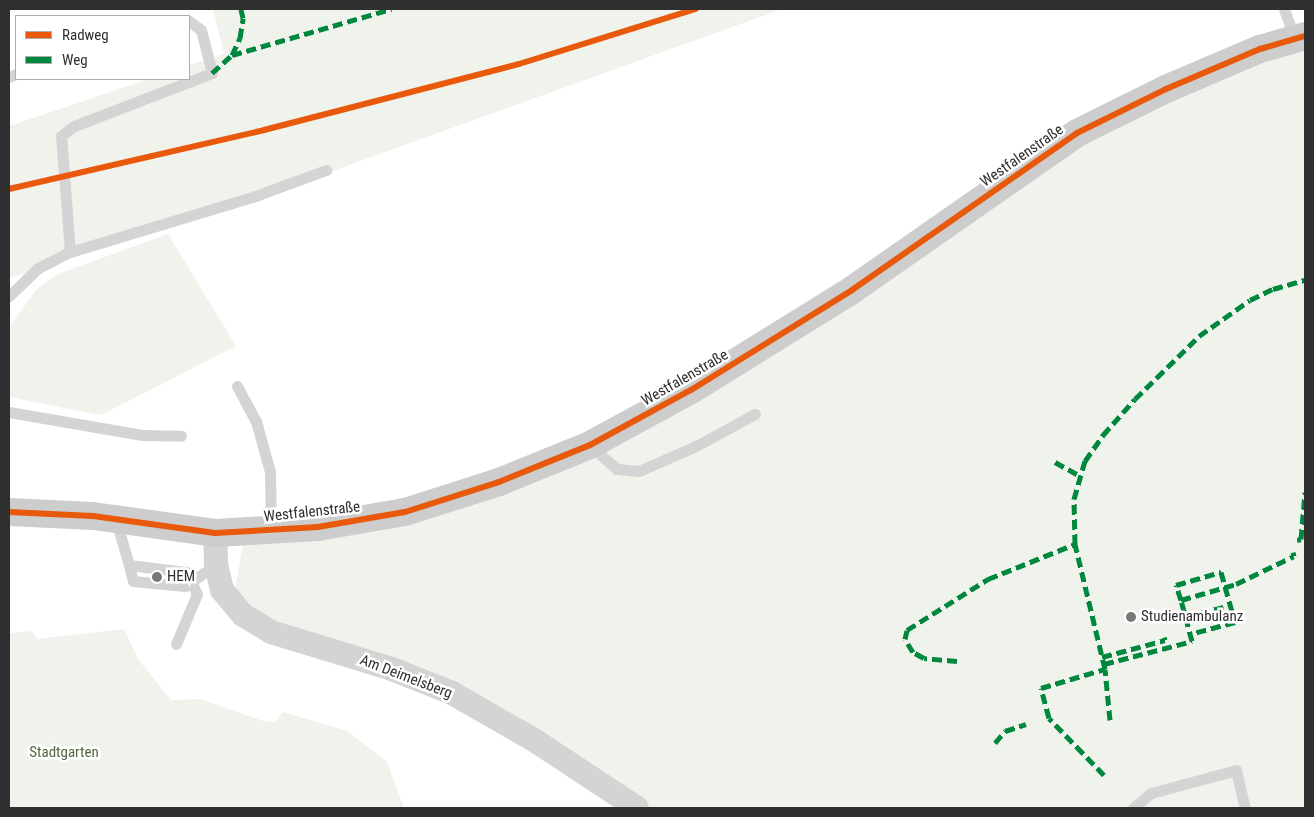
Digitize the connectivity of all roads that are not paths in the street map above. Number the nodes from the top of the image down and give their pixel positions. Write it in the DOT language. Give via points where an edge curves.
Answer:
graph roads {
  1 [pos="1284,9"];
  2 [pos="190,22"];
  3 [pos="1300,38"];
  4 [pos="326,170"];
  5 [pos="70,252"];
  6 [pos="9,296"];
  7 [pos="237,386"];
  8 [pos="9,412"];
  9 [pos="755,414"];
  10 [pos="182,436"];
  11 [pos="590,445"];
  12 [pos="9,512"];
  13 [pos="116,519"];
  14 [pos="271,530"];
  15 [pos="215,532"];
  16 [pos="216,564"];
  17 [pos="193,579"];
  18 [pos="176,644"];
  19 [pos="636,808"];
  20 [pos="1133,808"];
  21 [pos="1245,808"];
  1 -- 3 [label="lane"];
  2 -- 5 [label="lane" via="201,30 212,73 74,126 61,136"];
  3 -- 11 [label="main road, Westfalenstraße" via="1260,49 1166,89 1077,134 802,322 691,390"];
  4 -- 5 [label="lane" via="255,196"];
  5 -- 6 [label="lane" via="38,268"];
  7 -- 14 [label="lane" via="256,421 270,472"];
  8 -- 10 [label="lane" via="142,435"];
  9 -- 11 [label="lane" via="696,446 639,471 617,469"];
  11 -- 14 [label="main road, Westfalenstraße" via="499,482 405,512 318,527"];
  12 -- 13 [label="main road, Westfalenstraße"];
  13 -- 15 [label="main road, Westfalenstraße"];
  13 -- 17 [label="lane" via="133,581 185,586"];
  14 -- 15 [label="main road, Westfalenstraße"];
  15 -- 16 [label="street, Am Deimelsberg"];
  16 -- 17 [label="lane"];
  16 -- 19 [label="street, Am Deimelsberg" via="222,590 243,615 271,632 392,669 452,693 534,740"];
  17 -- 18 [label="lane" via="197,594"];
  20 -- 21 [label="lane" via="1151,793 1236,770"];
}
